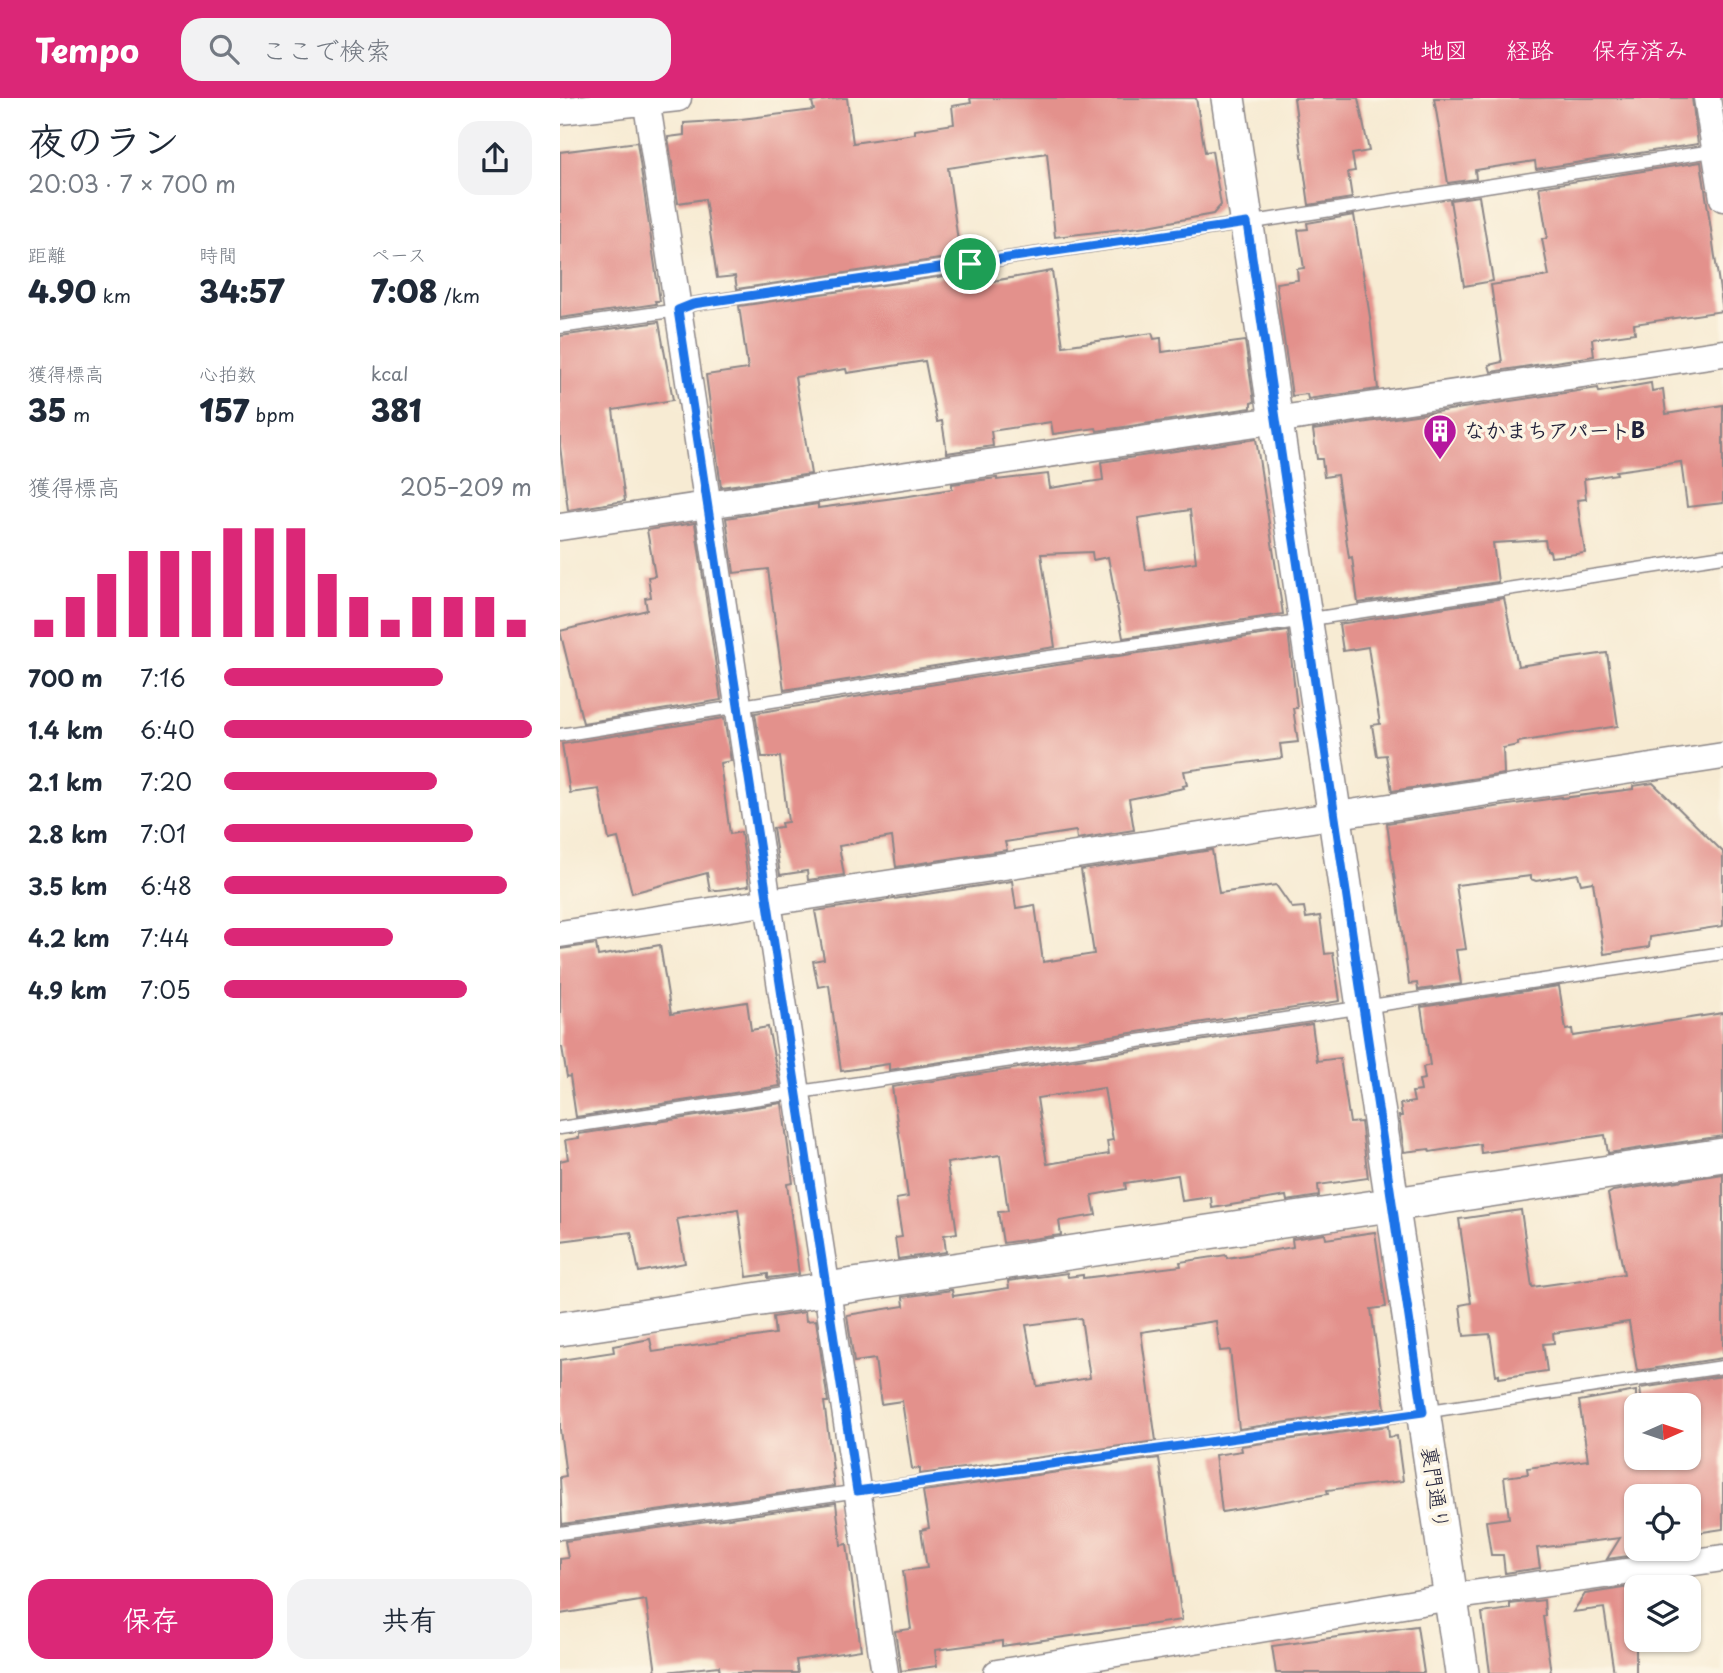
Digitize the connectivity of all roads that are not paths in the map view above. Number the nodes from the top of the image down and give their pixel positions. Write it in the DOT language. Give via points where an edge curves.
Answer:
graph roads {
  1 [pos="678,98"];
  2 [pos="1228,98"];
  3 [pos="1707,98"];
  4 [pos="646,100"];
  5 [pos="560,111"];
  6 [pos="1719,150"];
  7 [pos="1723,198"];
  8 [pos="1247,223"];
  9 [pos="678,310"];
  10 [pos="560,327"];
  11 [pos="1723,353"];
  12 [pos="1276,420"];
  13 [pos="708,505"];
  14 [pos="560,527"];
  15 [pos="1723,556"];
  16 [pos="1305,620"];
  17 [pos="738,707"];
  18 [pos="560,734"];
  19 [pos="1723,756"];
  20 [pos="1335,815"];
  21 [pos="768,902"];
  22 [pos="560,934"];
  23 [pos="1723,953"];
  24 [pos="1363,1007"];
  25 [pos="796,1092"];
  26 [pos="560,1128"];
  27 [pos="1723,1155"];
  28 [pos="1394,1204"];
  29 [pos="826,1289"];
  30 [pos="560,1329"];
  31 [pos="1723,1367"];
  32 [pos="1423,1412"];
  33 [pos="857,1491"];
  34 [pos="560,1533"];
  35 [pos="1723,1558"];
  36 [pos="1451,1597"];
  37 [pos="884,1673"];
  38 [pos="997,1673"];
  39 [pos="1462,1673"];
  1 -- 4 [label="street"];
  2 -- 8 [label="street, 裏門通り"];
  3 -- 6 [label="street"];
  4 -- 5 [label="street"];
  4 -- 9 [label="street"];
  6 -- 7 [label="street"];
  6 -- 8 [label="lane"];
  8 -- 9 [label="lane" via="693,304"];
  8 -- 12 [label="street, 裏門通り"];
  9 -- 10 [label="lane"];
  9 -- 13 [label="street"];
  11 -- 12 [label="street"];
  12 -- 13 [label="street"];
  12 -- 16 [label="street, 裏門通り"];
  13 -- 14 [label="street"];
  13 -- 17 [label="street"];
  15 -- 16 [label="lane"];
  16 -- 17 [label="lane"];
  16 -- 20 [label="street, 裏門通り"];
  17 -- 18 [label="lane"];
  17 -- 21 [label="street"];
  19 -- 20 [label="street"];
  20 -- 21 [label="street"];
  20 -- 24 [label="street, 裏門通り"];
  21 -- 22 [label="street"];
  21 -- 25 [label="street"];
  23 -- 24 [label="lane"];
  24 -- 25 [label="lane"];
  24 -- 28 [label="street, 裏門通り"];
  25 -- 26 [label="lane"];
  25 -- 29 [label="street"];
  27 -- 28 [label="street"];
  28 -- 29 [label="street"];
  28 -- 32 [label="street, 裏門通り"];
  29 -- 30 [label="street"];
  29 -- 33 [label="street"];
  31 -- 32 [label="lane"];
  32 -- 33 [label="lane"];
  32 -- 36 [label="street, 裏門通り"];
  33 -- 34 [label="lane"];
  33 -- 37 [label="street"];
  35 -- 36 [label="street"];
  36 -- 38 [label="street"];
  36 -- 39 [label="street, 裏門通り"];
}
